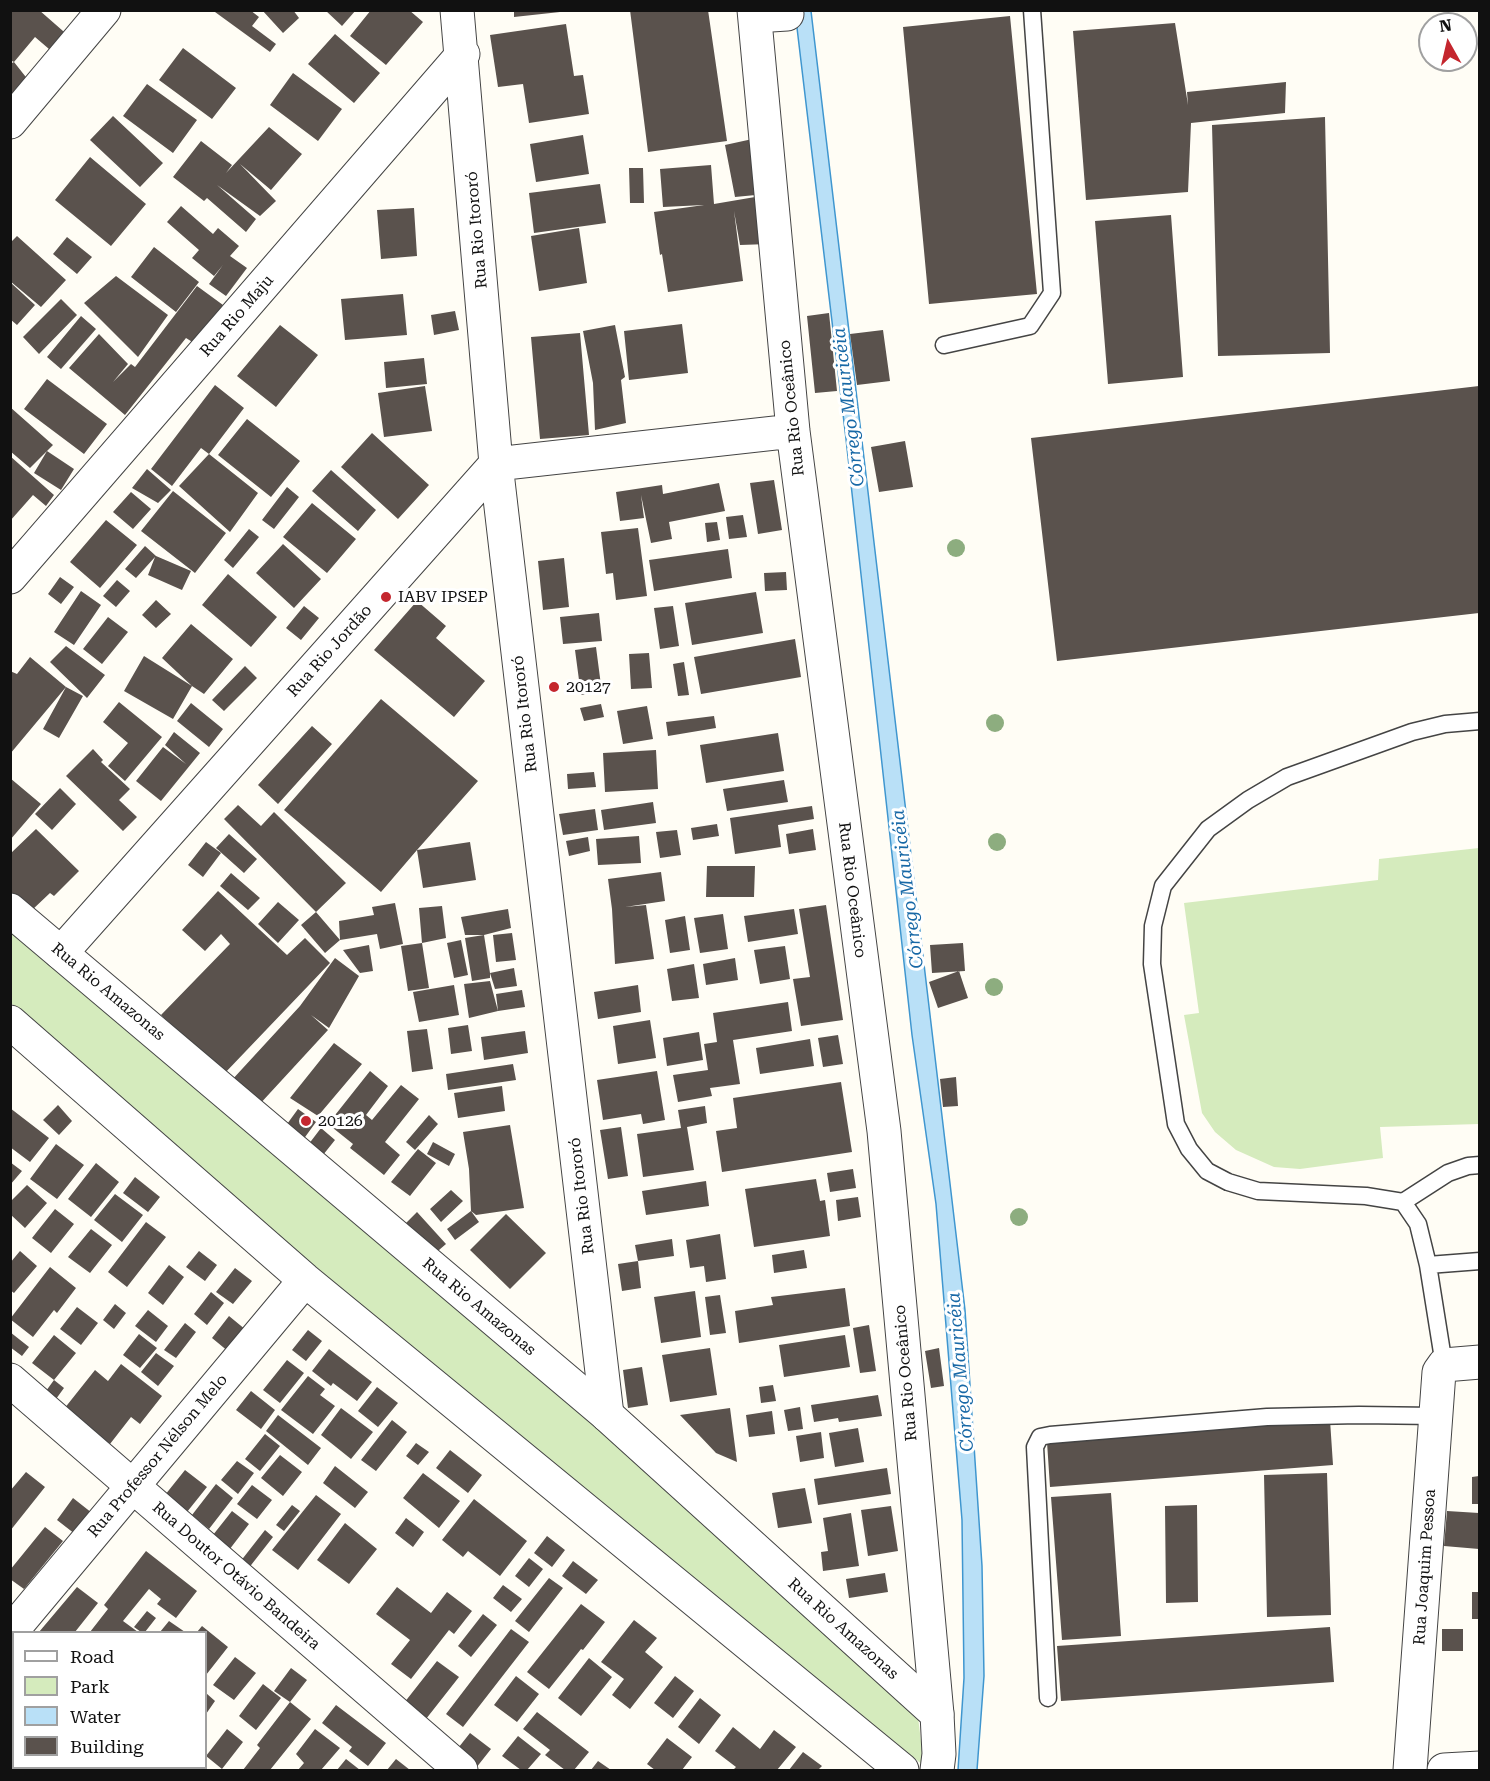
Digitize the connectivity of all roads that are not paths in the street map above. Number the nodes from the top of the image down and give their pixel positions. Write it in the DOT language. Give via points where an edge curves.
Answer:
graph roads {
  1 [pos="104,10"];
  2 [pos="457,10"];
  3 [pos="1032,10"];
  4 [pos="765,14"];
  5 [pos="462,54"];
  6 [pos="10,122"];
  7 [pos="944,345"];
  8 [pos="793,431"];
  9 [pos="496,464"];
  10 [pos="10,577"];
  11 [pos="1479,721"];
  12 [pos="10,910"];
  13 [pos="61,953"];
  14 [pos="10,1022"];
  15 [pos="1479,1165"];
  16 [pos="1403,1202"];
  17 [pos="1479,1261"];
  18 [pos="1428,1265"];
  19 [pos="305,1280"];
  20 [pos="1479,1362"];
  21 [pos="1444,1365"];
  22 [pos="10,1380"];
  23 [pos="607,1415"];
  24 [pos="1436,1416"];
  25 [pos="133,1487"];
  26 [pos="10,1633"];
  27 [pos="1048,1698"];
  28 [pos="937,1714"];
  29 [pos="1479,1768"];
  30 [pos="461,1770"];
  31 [pos="902,1770"];
  32 [pos="937,1770"];
  33 [pos="1410,1770"];
  34 [pos="1444,1770"];
  1 -- 6 [label="street"];
  2 -- 5 [label="street, Rua Rio Itororó"];
  3 -- 7 [label="lane" via="1052,293 1030,326"];
  4 -- 8 [label="street, Rua Rio Oceânico"];
  5 -- 9 [label="street, Rua Rio Itororó"];
  5 -- 10 [label="street, Rua Rio Maju"];
  8 -- 9 [label="street"];
  8 -- 28 [label="street, Rua Rio Oceânico" via="884,1131"];
  9 -- 13 [label="street, Rua Rio Jordão"];
  9 -- 23 [label="street, Rua Rio Itororó"];
  11 -- 16 [label="lane" via="1412,732 1287,777 1248,800 1208,829 1163,886 1153,926 1152,964 1176,1124 1207,1171 1258,1191 1366,1196"];
  12 -- 13 [label="street, Rua Rio Amazonas"];
  13 -- 23 [label="street, Rua Rio Amazonas"];
  14 -- 19 [label="street"];
  15 -- 16 [label="lane" via="1448,1173"];
  16 -- 18 [label="lane" via="1418,1224"];
  17 -- 18 [label="lane"];
  18 -- 21 [label="lane"];
  19 -- 25 [label="street, Rua Professor Nélson Melo"];
  19 -- 31 [label="street"];
  20 -- 21 [label="street"];
  21 -- 24 [label="street, Rua Joaquim Pessoa" via="1439,1372"];
  22 -- 25 [label="street, Rua Doutor Otávio Bandeira"];
  23 -- 28 [label="street, Rua Rio Amazonas"];
  24 -- 27 [label="lane" via="1267,1417 1040,1437 1035,1447"];
  24 -- 33 [label="street, Rua Joaquim Pessoa"];
  25 -- 26 [label="street, Rua Professor Nélson Melo"];
  25 -- 30 [label="street, Rua Doutor Otávio Bandeira"];
  28 -- 32 [label="street, Rua Rio Oceânico"];
  29 -- 34 [label="street"];
}
